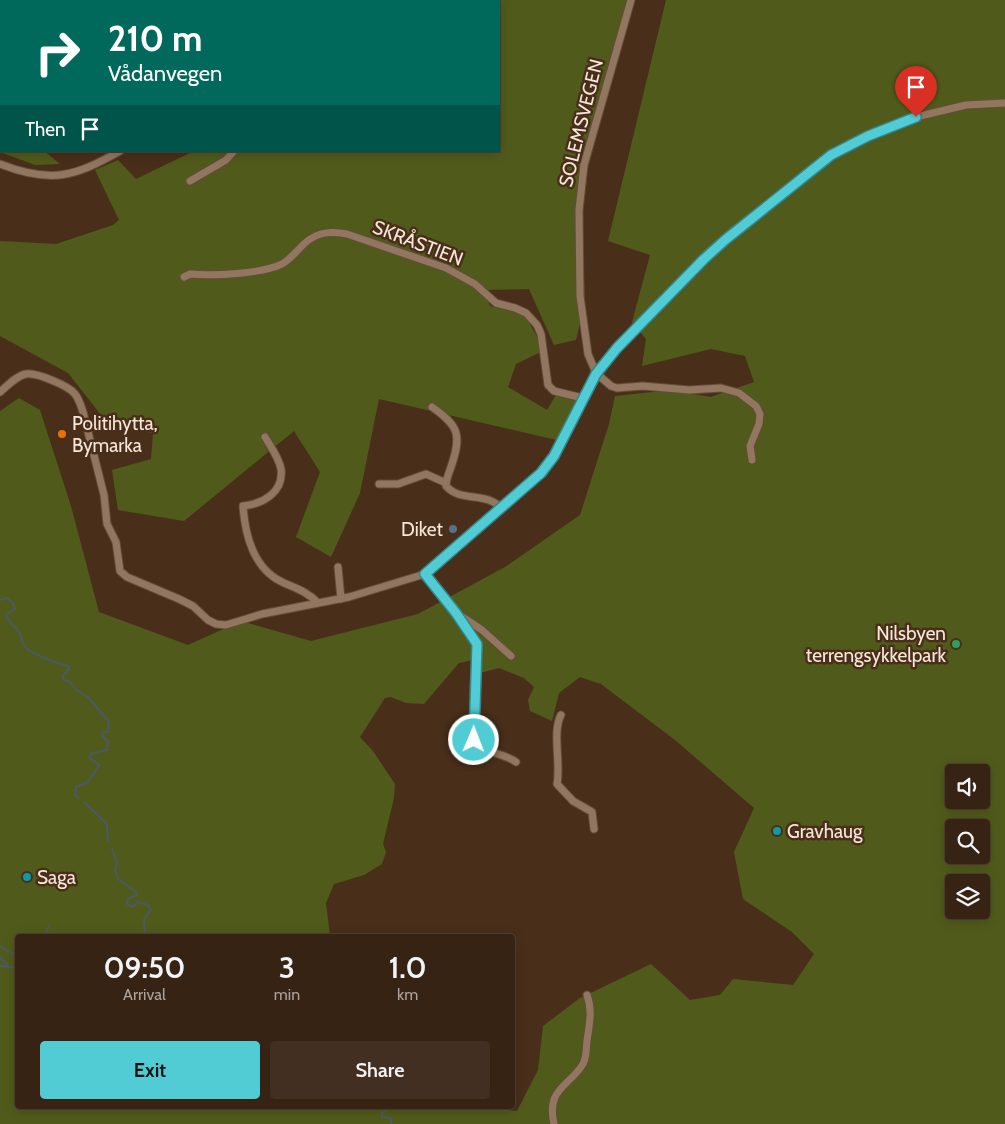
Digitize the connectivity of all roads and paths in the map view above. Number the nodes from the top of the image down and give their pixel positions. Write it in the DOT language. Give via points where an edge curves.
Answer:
graph roads {
  1 [pos="631,0"];
  2 [pos="1005,103"];
  3 [pos="118,152"];
  4 [pos="233,152"];
  5 [pos="0,164"];
  6 [pos="190,181"];
  7 [pos="184,277"];
  8 [pos="596,374"];
  9 [pos="0,392"];
  10 [pos="583,398"];
  11 [pos="432,408"];
  12 [pos="265,437"];
  13 [pos="752,460"];
  14 [pos="446,483"];
  15 [pos="379,484"];
  16 [pos="501,508"];
  17 [pos="338,567"];
  18 [pos="425,574"];
  19 [pos="341,599"];
  20 [pos="318,603"];
  21 [pos="456,613"];
  22 [pos="511,656"];
  23 [pos="561,715"];
  24 [pos="516,762"];
  25 [pos="594,829"];
  26 [pos="587,995"];
  27 [pos="554,1124"];
  1 -- 8 [label="street, SOLEMSVEGEN" via="584,165 580,192 580,296 588,354"];
  2 -- 8 [label="street" via="966,105 925,114 868,136 831,155 718,246 617,348"];
  3 -- 5 [label="street" via="83,170 52,176 26,174"];
  4 -- 6 [label="street" via="226,160"];
  7 -- 10 [label="street, SKRÅSTIEN" via="271,267 288,260 309,239 320,233 347,234 446,268 475,284 496,303 526,313 541,334 548,385 554,391"];
  8 -- 10 [label="street"];
  8 -- 13 [label="street" via="617,388 721,388 739,393 756,406 760,414 750,446"];
  9 -- 20 [label="street" via="27,374 53,381 72,391 78,399 104,495 106,519 116,542 120,571 127,577 193,606 216,624 226,625"];
  10 -- 16 [label="street" via="548,465"];
  11 -- 14 [label="street" via="450,420 456,430 455,456"];
  12 -- 20 [label="street" via="278,461 281,476 267,498 259,504 243,506 249,541 269,575 302,590"];
  14 -- 15 [label="street" via="426,474 398,484"];
  14 -- 16 [label="street" via="457,494 488,499"];
  16 -- 18 [label="street"];
  17 -- 19 [label="street"];
  18 -- 19 [label="street"];
  18 -- 21 [label="street"];
  19 -- 20 [label="street"];
  21 -- 22 [label="street" via="482,630"];
  21 -- 24 [label="street" via="478,647 474,740 478,746 504,754"];
  23 -- 25 [label="street" via="557,729 557,784 573,801 592,812"];
  26 -- 27 [label="street" via="591,1018 587,1053 582,1066 556,1097 552,1110"];
}
